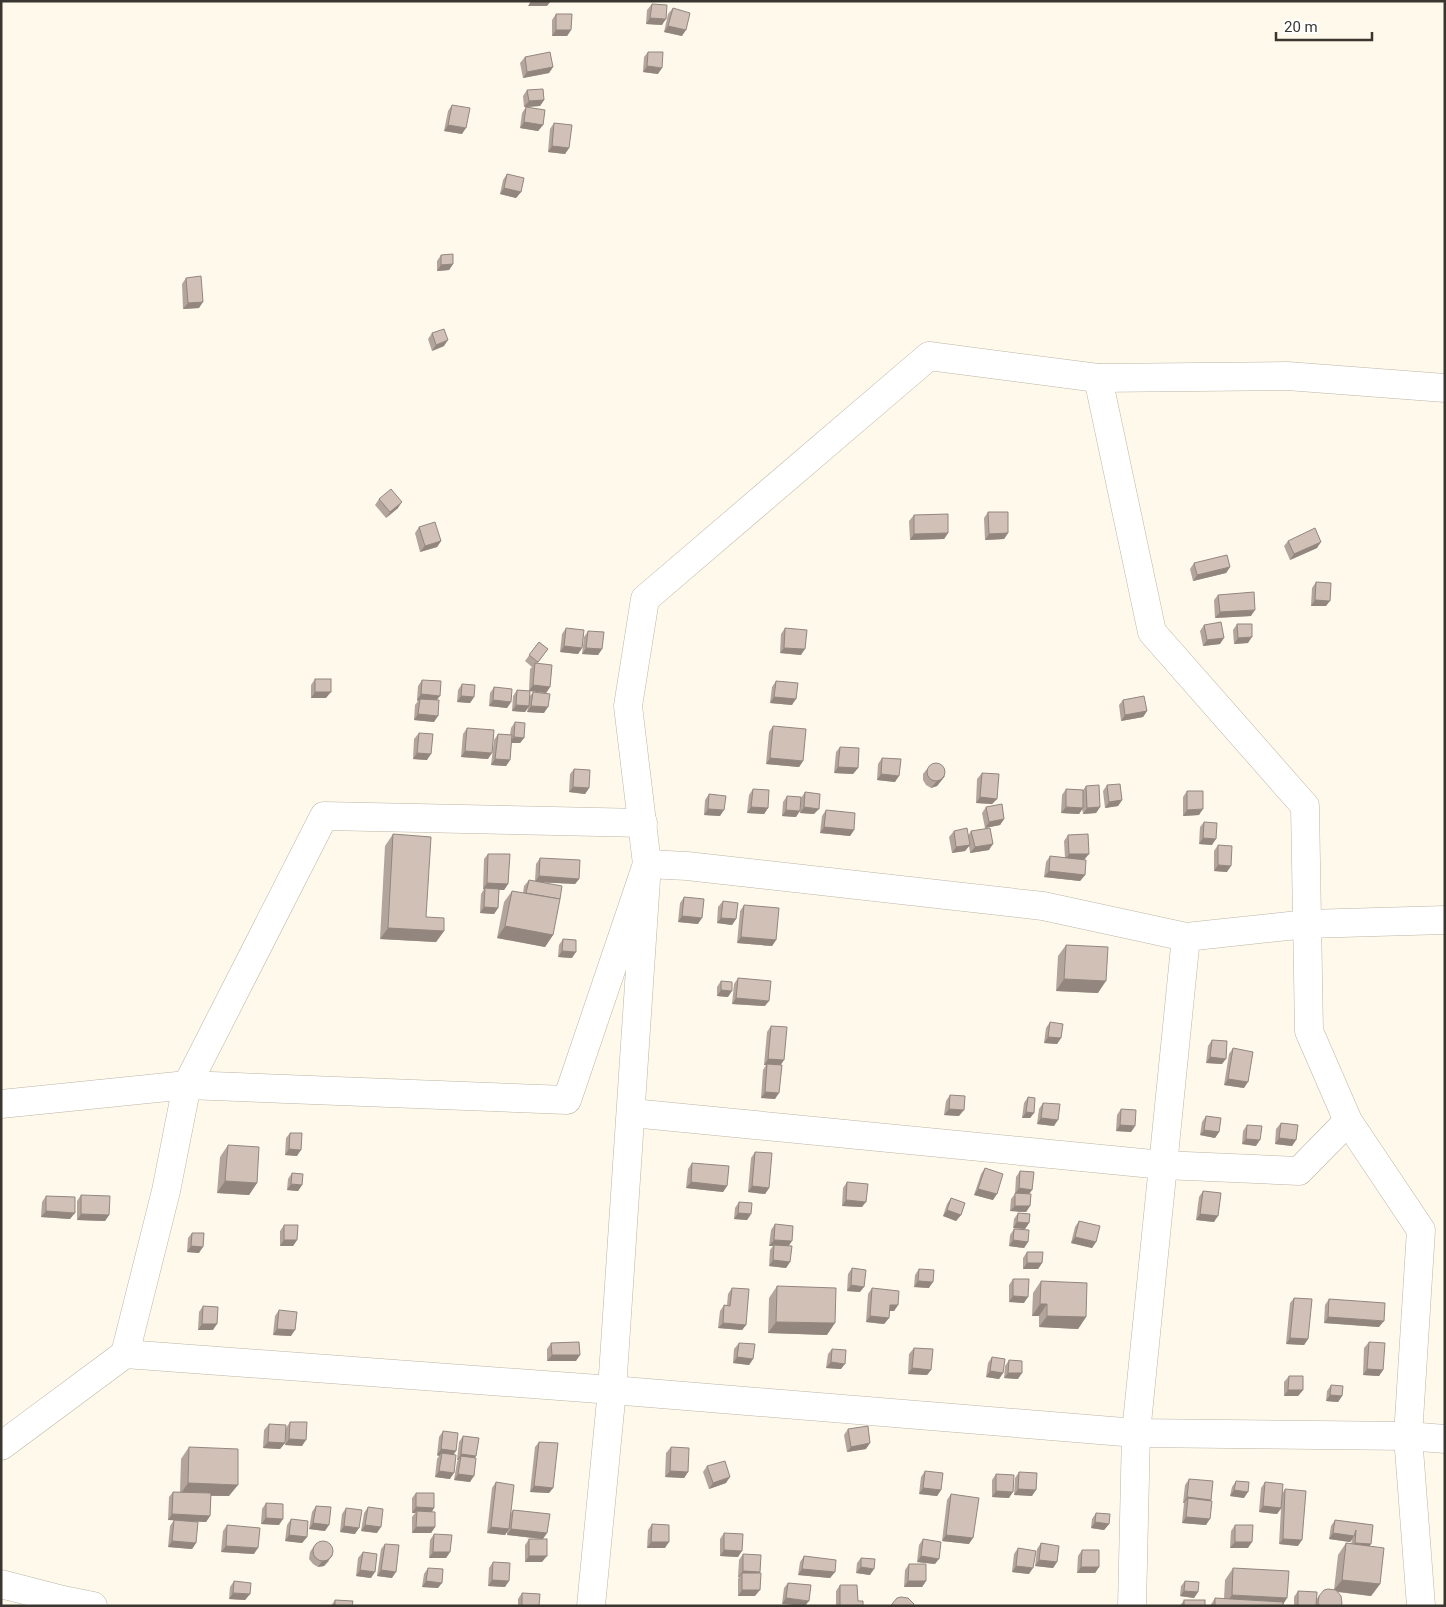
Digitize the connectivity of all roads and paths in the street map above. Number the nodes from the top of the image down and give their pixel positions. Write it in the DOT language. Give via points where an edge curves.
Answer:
graph roads {
  1 [pos="1098,378"];
  2 [pos="1445,388"];
  3 [pos="643,823"];
  4 [pos="647,864"];
  5 [pos="1445,920"];
  6 [pos="1307,924"];
  7 [pos="1186,937"];
  8 [pos="187,1085"];
  9 [pos="1,1104"];
  10 [pos="632,1113"];
  11 [pos="1348,1121"];
  12 [pos="1163,1165"];
  13 [pos="125,1354"];
  14 [pos="612,1390"];
  15 [pos="1136,1433"];
  16 [pos="1408,1436"];
  17 [pos="1445,1439"];
  18 [pos="1,1446"];
  19 [pos="1,1584"];
  20 [pos="94,1606"];
  21 [pos="591,1606"];
  22 [pos="1132,1606"];
  23 [pos="1421,1606"];
  1 -- 2 [label="street" via="1287,376"];
  1 -- 3 [label="street" via="929,356 645,598 628,706"];
  1 -- 6 [label="street" via="1152,632 1305,806"];
  3 -- 4 [label="street"];
  3 -- 8 [label="street" via="324,816"];
  4 -- 7 [label="street" via="1043,906"];
  4 -- 8 [label="street" via="567,1100"];
  4 -- 10 [label="street"];
  5 -- 6 [label="street"];
  6 -- 7 [label="street"];
  6 -- 11 [label="street" via="1310,1031"];
  7 -- 12 [label="street"];
  8 -- 9 [label="street"];
  8 -- 13 [label="street" via="166,1191"];
  10 -- 12 [label="street"];
  10 -- 14 [label="street"];
  11 -- 12 [label="street" via="1299,1171"];
  11 -- 16 [label="street" via="1421,1230"];
  12 -- 15 [label="street"];
  13 -- 14 [label="street"];
  13 -- 18 [label="street"];
  14 -- 15 [label="street"];
  14 -- 21 [label="street"];
  15 -- 16 [label="street"];
  15 -- 22 [label="street"];
  16 -- 17 [label="street"];
  16 -- 23 [label="street"];
  19 -- 20 [label="street"];
}
